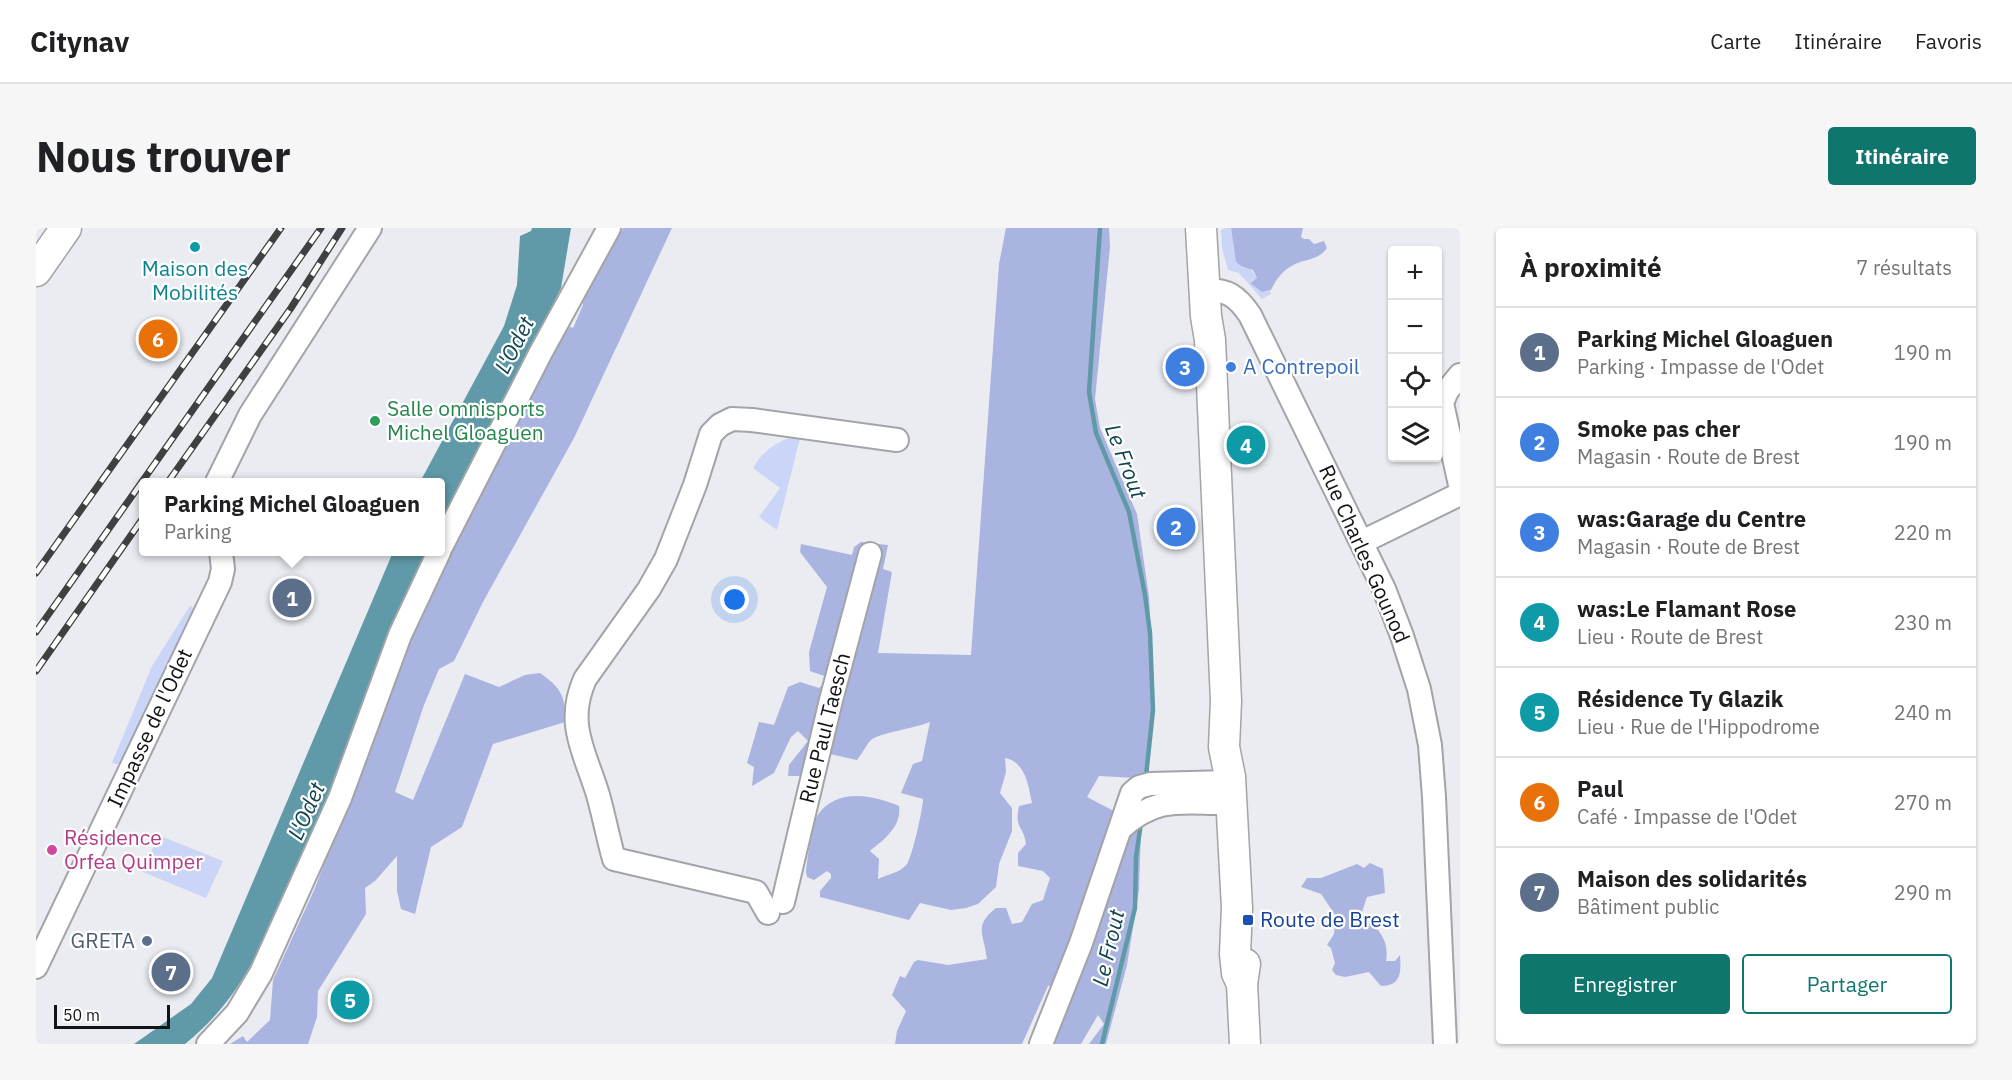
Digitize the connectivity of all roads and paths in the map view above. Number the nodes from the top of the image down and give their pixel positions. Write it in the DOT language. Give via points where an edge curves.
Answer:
graph roads {
  1 [pos="66,228"];
  2 [pos="370,228"];
  3 [pos="609,228"];
  4 [pos="1201,228"];
  5 [pos="1212,228"];
  6 [pos="36,271"];
  7 [pos="1209,289"];
  8 [pos="1460,375"];
  9 [pos="897,440"];
  10 [pos="219,478"];
  11 [pos="1459,491"];
  12 [pos="445,540"];
  13 [pos="1362,542"];
  14 [pos="870,554"];
  15 [pos="221,556"];
  16 [pos="437,556"];
  17 [pos="1230,787"];
  18 [pos="1450,902"];
  19 [pos="36,967"];
  20 [pos="208,1044"];
  21 [pos="1041,1044"];
  22 [pos="1245,1044"];
  23 [pos="1444,1044"];
  1 -- 6 [label="main road"];
  2 -- 10 [label="street" via="250,415"];
  3 -- 12 [label="street"];
  4 -- 7 [label="main road"];
  5 -- 7 [label="main road"];
  7 -- 13 [label="street, Rue Charles Gounod" via="1235,296 1250,315"];
  7 -- 17 [label="main road" via="1214,316 1210,340 1226,701 1224,747"];
  8 -- 11 [label="street" via="1442,403"];
  9 -- 14 [label="street, Rue Paul Taesch" via="732,419 711,434 680,526 660,569 579,693 576,724 614,859 756,892 775,907"];
  11 -- 13 [label="street"];
  13 -- 18 [label="street, Rue Charles Gounod" via="1397,621 1424,713"];
  15 -- 19 [label="street, Impasse de l'Odet" via="220,582"];
  16 -- 20 [label="street" via="400,635 328,827 261,973 237,1013"];
  17 -- 21 [label="street" via="1150,784 1139,787 1128,800 1082,943"];
  17 -- 22 [label="main road" via="1236,968 1242,984"];
  18 -- 23 [label="street, Rue Charles Gounod"];
}
